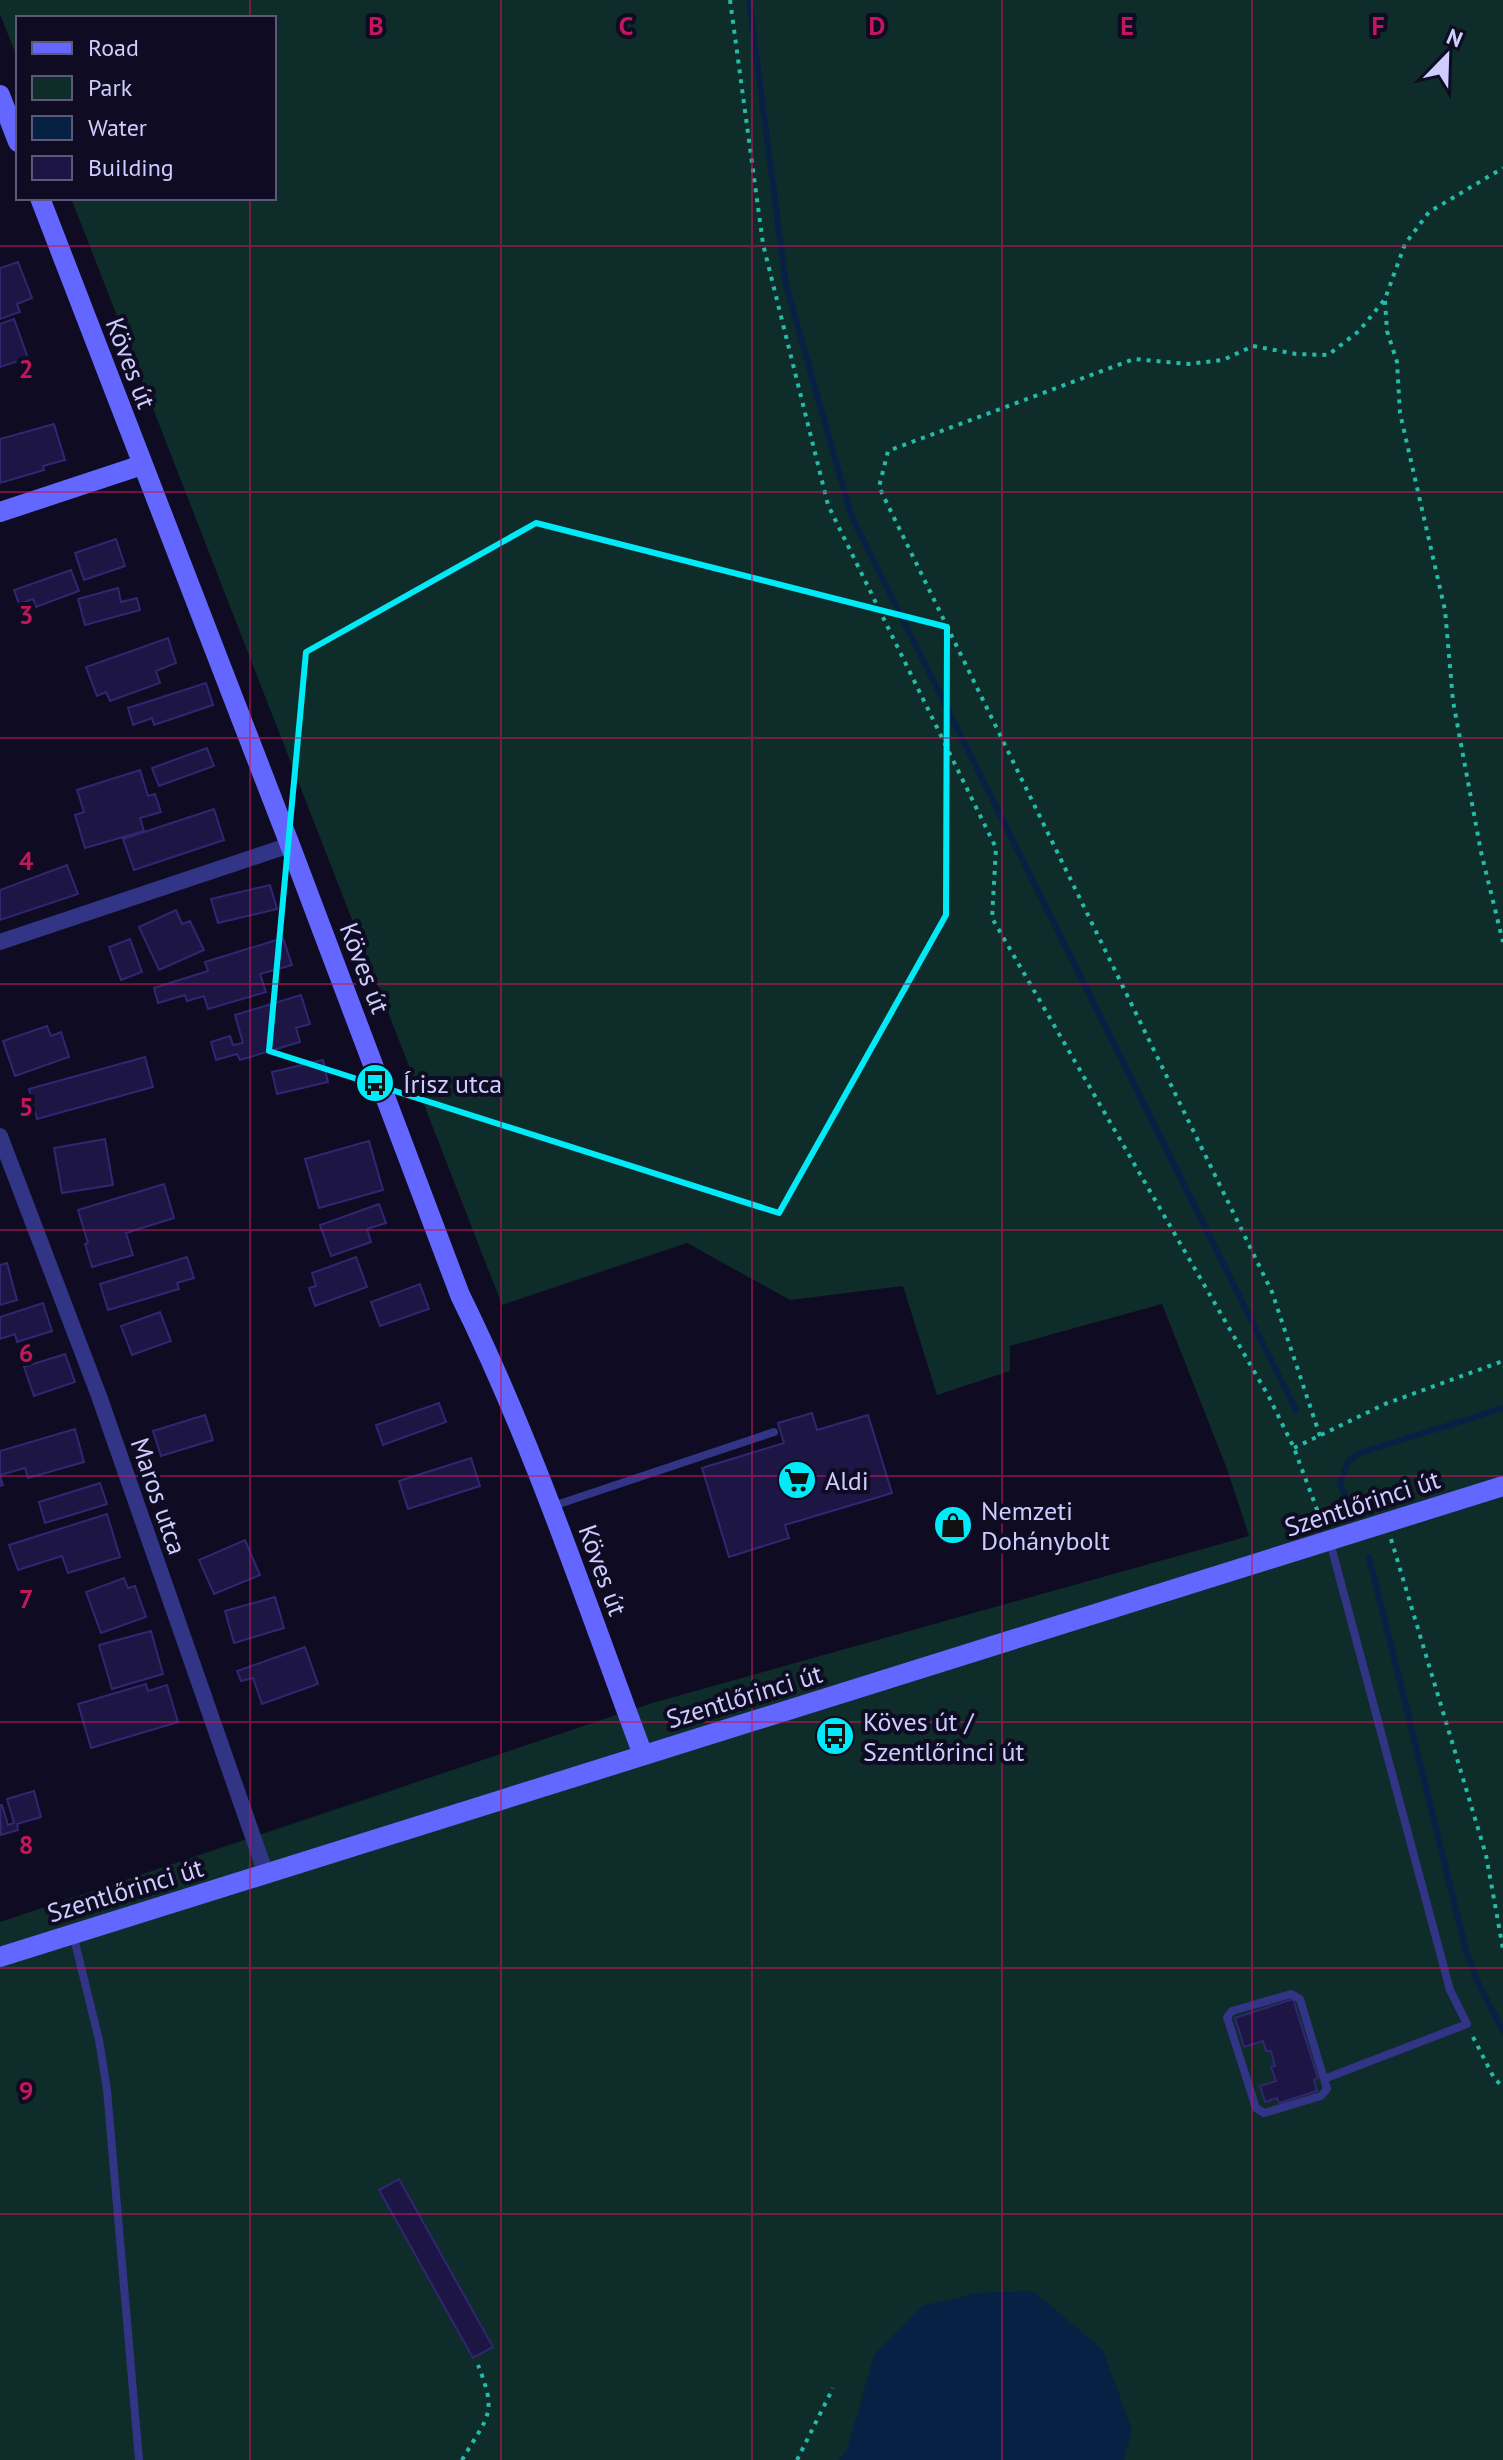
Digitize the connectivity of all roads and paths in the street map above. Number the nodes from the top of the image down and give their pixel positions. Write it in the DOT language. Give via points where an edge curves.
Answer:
graph roads {
  1 [pos="730,0"];
  2 [pos="0,95"];
  3 [pos="16,137"];
  4 [pos="1503,168"];
  5 [pos="41,200"];
  6 [pos="1385,299"];
  7 [pos="142,465"];
  8 [pos="0,512"];
  9 [pos="290,845"];
  10 [pos="0,942"];
  11 [pos="1503,942"];
  12 [pos="0,1136"];
  13 [pos="1503,1361"];
  14 [pos="774,1432"];
  15 [pos="1320,1436"];
  16 [pos="1294,1448"];
  17 [pos="1503,1486"];
  18 [pos="552,1507"];
  19 [pos="1386,1522"];
  20 [pos="1329,1541"];
  21 [pos="643,1755"];
  22 [pos="266,1874"];
  23 [pos="72,1934"];
  24 [pos="1503,1949"];
  25 [pos="0,1957"];
  26 [pos="1467,2024"];
  27 [pos="1324,2079"];
  28 [pos="1503,2087"];
  29 [pos="478,2365"];
  30 [pos="833,2388"];
  31 [pos="139,2460"];
  32 [pos="462,2460"];
  33 [pos="797,2460"];
  1 -- 16 [label="path" via="763,244 828,505 996,848 992,918 1262,1383"];
  2 -- 3 [label="street"];
  4 -- 6 [label="path" via="1429,212 1405,244"];
  5 -- 7 [label="street, Köves út"];
  6 -- 11 [label="path" via="1400,413 1445,610 1453,701"];
  6 -- 15 [label="path" via="1359,331 1328,355 1253,346 1223,360 1134,359 888,451 879,487 1272,1292"];
  7 -- 8 [label="street"];
  7 -- 9 [label="street, Köves út"];
  9 -- 10 [label="street"];
  9 -- 18 [label="street, Köves út" via="460,1295"];
  12 -- 22 [label="street, Maros utca" via="99,1396"];
  13 -- 15 [label="path" via="1385,1404"];
  14 -- 18 [label="lane"];
  15 -- 16 [label="path"];
  16 -- 20 [label="path"];
  17 -- 19 [label="street, Szentlőrinci út"];
  18 -- 21 [label="street, Köves út"];
  19 -- 20 [label="street, Szentlőrinci út"];
  19 -- 24 [label="path" via="1486,1855"];
  20 -- 21 [label="street, Szentlőrinci út"];
  20 -- 26 [label="lane" via="1450,1990"];
  21 -- 22 [label="street, Szentlőrinci út"];
  22 -- 23 [label="street, Szentlőrinci út"];
  23 -- 25 [label="street, Szentlőrinci út"];
  23 -- 31 [label="lane" via="107,2090"];
  26 -- 27 [label="lane"];
  26 -- 28 [label="path"];
  27 -- 27 [label="lane" via="1327,2089 1321,2096 1264,2113 1256,2108 1227,2017 1291,1994 1300,1999"];
  29 -- 32 [label="path" via="490,2411"];
  30 -- 33 [label="path"];
}
